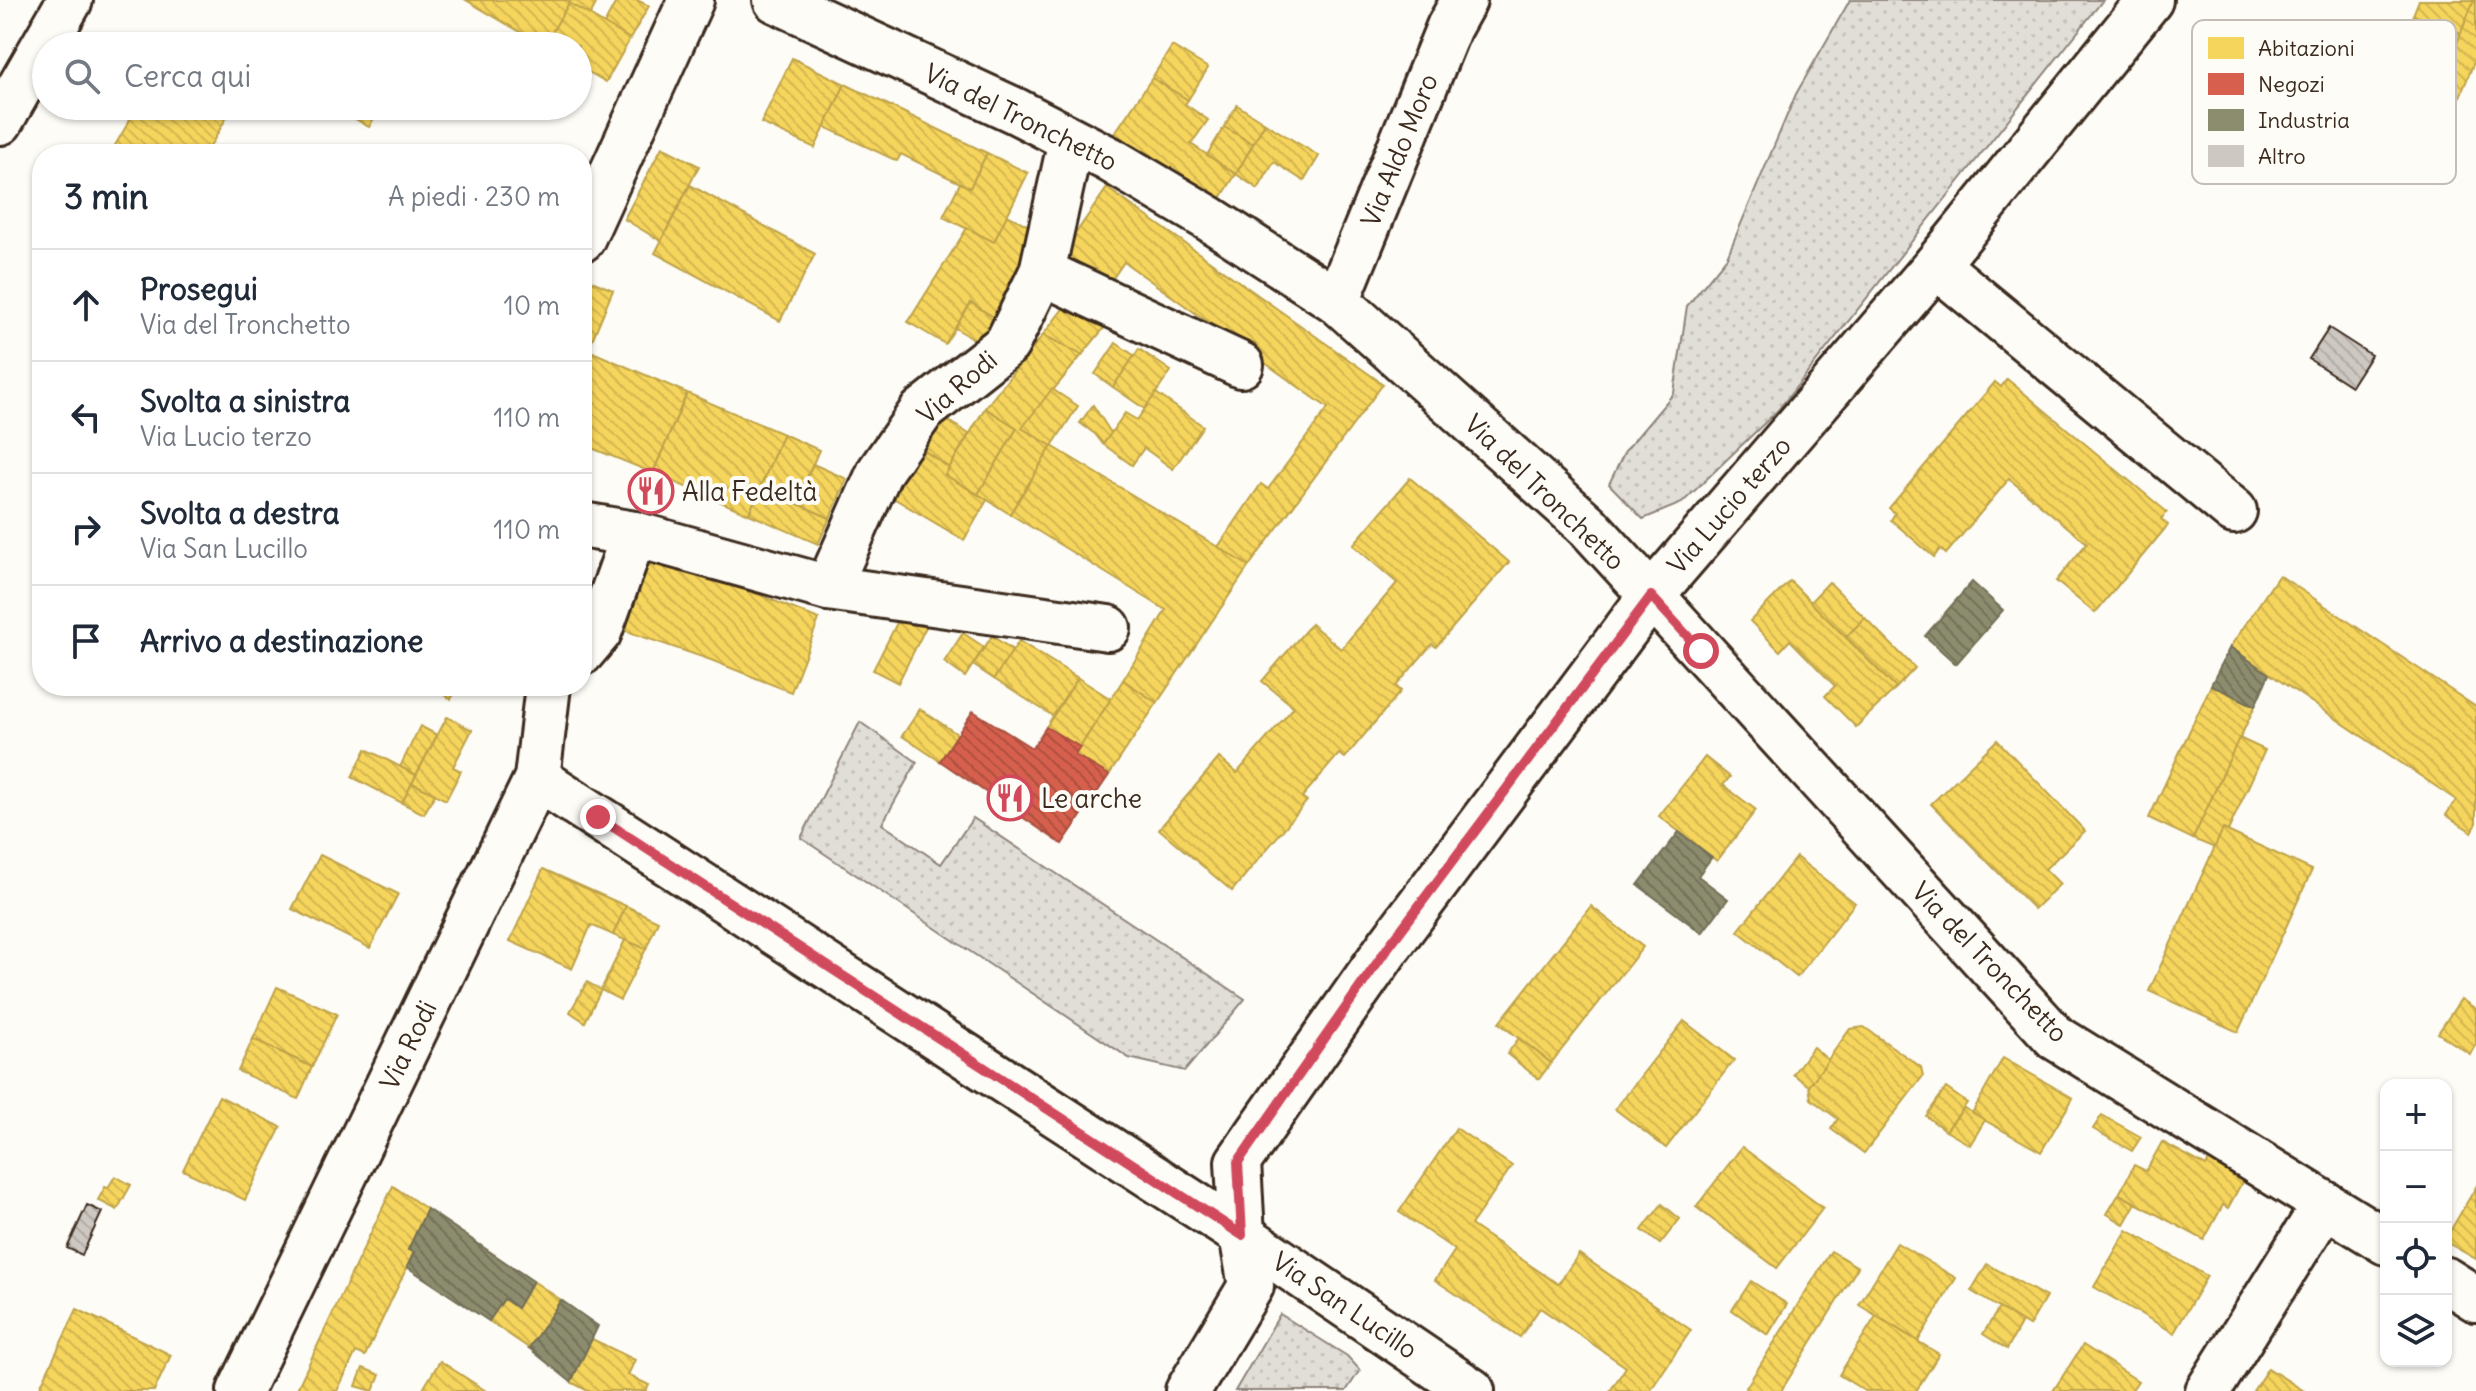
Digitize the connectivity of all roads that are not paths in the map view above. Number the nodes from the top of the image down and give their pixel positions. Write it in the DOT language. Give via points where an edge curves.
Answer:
graph roads {
  1 [pos="70,0"];
  2 [pos="691,0"];
  3 [pos="776,0"];
  4 [pos="1464,0"];
  5 [pos="2150,0"];
  6 [pos="52,32"];
  7 [pos="32,66"];
  8 [pos="0,122"];
  9 [pos="1071,140"];
  10 [pos="592,217"];
  11 [pos="1936,265"];
  12 [pos="1042,272"];
  13 [pos="1337,301"];
  14 [pos="1241,365"];
  15 [pos="2234,511"];
  16 [pos="592,527"];
  17 [pos="634,534"];
  18 [pos="828,588"];
  19 [pos="1651,596"];
  20 [pos="1108,628"];
  21 [pos="592,640"];
  22 [pos="549,696"];
  23 [pos="537,778"];
  24 [pos="2325,1204"];
  25 [pos="1242,1235"];
  26 [pos="2380,1238"];
  27 [pos="2452,1284"];
  28 [pos="2476,1299"];
  29 [pos="1419,1377"];
  30 [pos="240,1391"];
  31 [pos="1188,1391"];
  32 [pos="1472,1391"];
  33 [pos="2208,1391"];
  1 -- 6 [label="street"];
  2 -- 10 [label="street"];
  3 -- 9 [label="street, Via del Tronchetto"];
  4 -- 13 [label="street, Via Aldo Moro"];
  5 -- 11 [label="street, Via Lucio terzo"];
  7 -- 8 [label="street"];
  9 -- 12 [label="street, Via Rodi"];
  9 -- 13 [label="street, Via del Tronchetto" via="1210,219"];
  11 -- 15 [label="street"];
  11 -- 19 [label="street, Via Lucio terzo"];
  12 -- 14 [label="street"];
  12 -- 18 [label="street, Via Rodi" via="1007,344 922,411 880,471"];
  13 -- 19 [label="street, Via del Tronchetto" via="1588,526"];
  16 -- 17 [label="street"];
  17 -- 18 [label="street"];
  17 -- 21 [label="street"];
  18 -- 20 [label="street"];
  19 -- 24 [label="street, Via del Tronchetto" via="2055,1037"];
  19 -- 25 [label="street, Via Lucio terzo" via="1389,946 1238,1162"];
  22 -- 23 [label="street, Via Rodi"];
  23 -- 25 [label="street, Via San Lucillo"];
  23 -- 30 [label="street, Via Rodi"];
  24 -- 26 [label="street, Via del Tronchetto"];
  24 -- 33 [label="street"];
  25 -- 29 [label="street, Via San Lucillo"];
  25 -- 31 [label="street, Via Lucio terzo" via="1251,1286"];
  27 -- 28 [label="street"];
  29 -- 32 [label="street, Via San Lucillo"];
}
